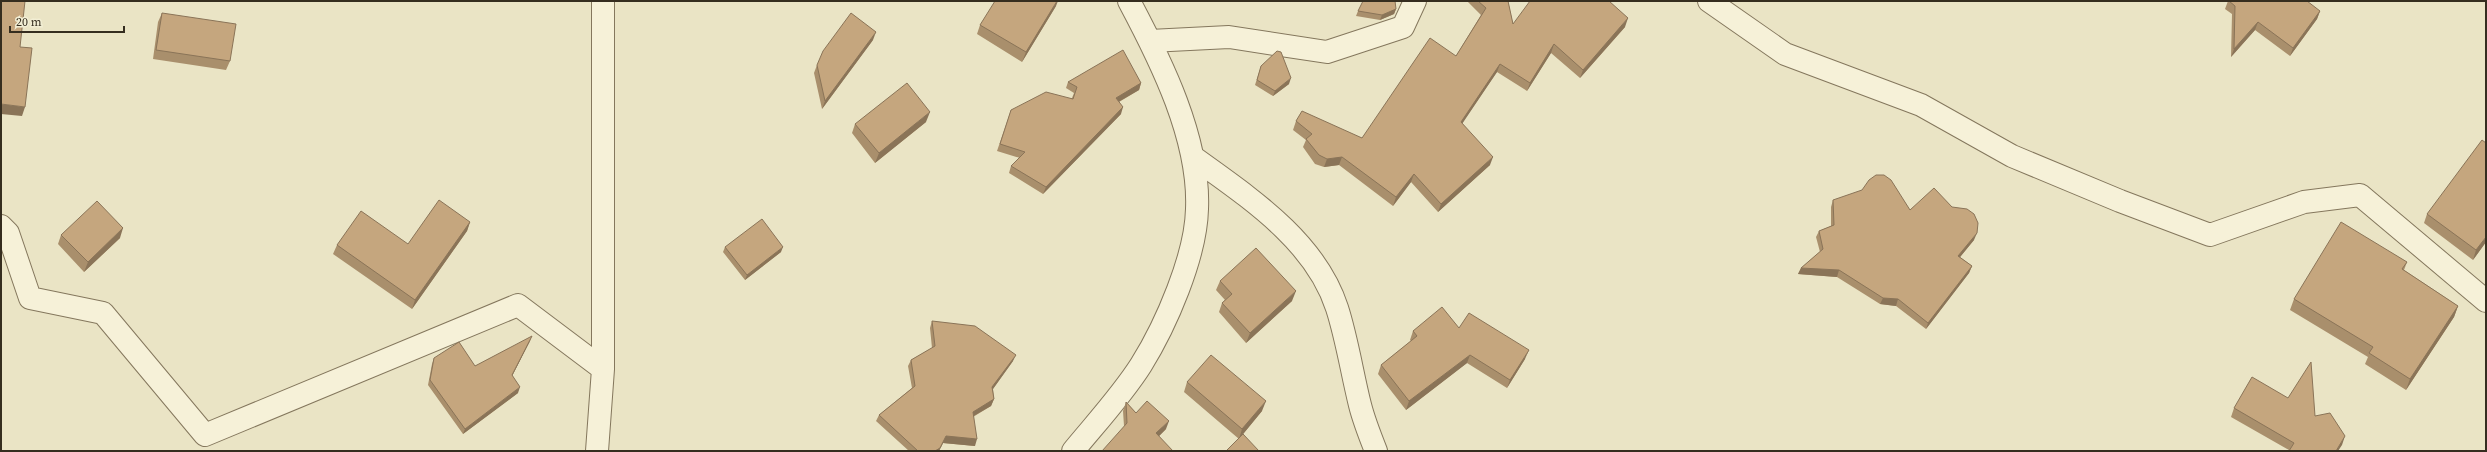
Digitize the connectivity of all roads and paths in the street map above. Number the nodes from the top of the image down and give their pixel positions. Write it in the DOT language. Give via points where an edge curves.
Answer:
graph roads {
  1 [pos="603,1"];
  2 [pos="1129,1"];
  3 [pos="1415,1"];
  4 [pos="1709,1"];
  5 [pos="1150,41"];
  6 [pos="1193,157"];
  7 [pos="1,226"];
  8 [pos="2486,301"];
  9 [pos="603,369"];
  10 [pos="597,451"];
  11 [pos="1074,451"];
  12 [pos="1376,451"];
  1 -- 9 [label="street"];
  2 -- 5 [label="street"];
  3 -- 5 [label="street" via="1403,27 1327,52 1229,37"];
  4 -- 8 [label="street" via="1785,54 1921,105 2012,156 2210,236 2304,202 2360,195"];
  5 -- 6 [label="street"];
  6 -- 11 [label="street" via="1197,210 1189,256 1167,315 1141,366"];
  6 -- 12 [label="street" via="1244,194 1291,235 1318,268 1337,307 1361,407"];
  7 -- 9 [label="street" via="8,233 30,298 103,312 205,435 518,306"];
  9 -- 10 [label="street"];
}
